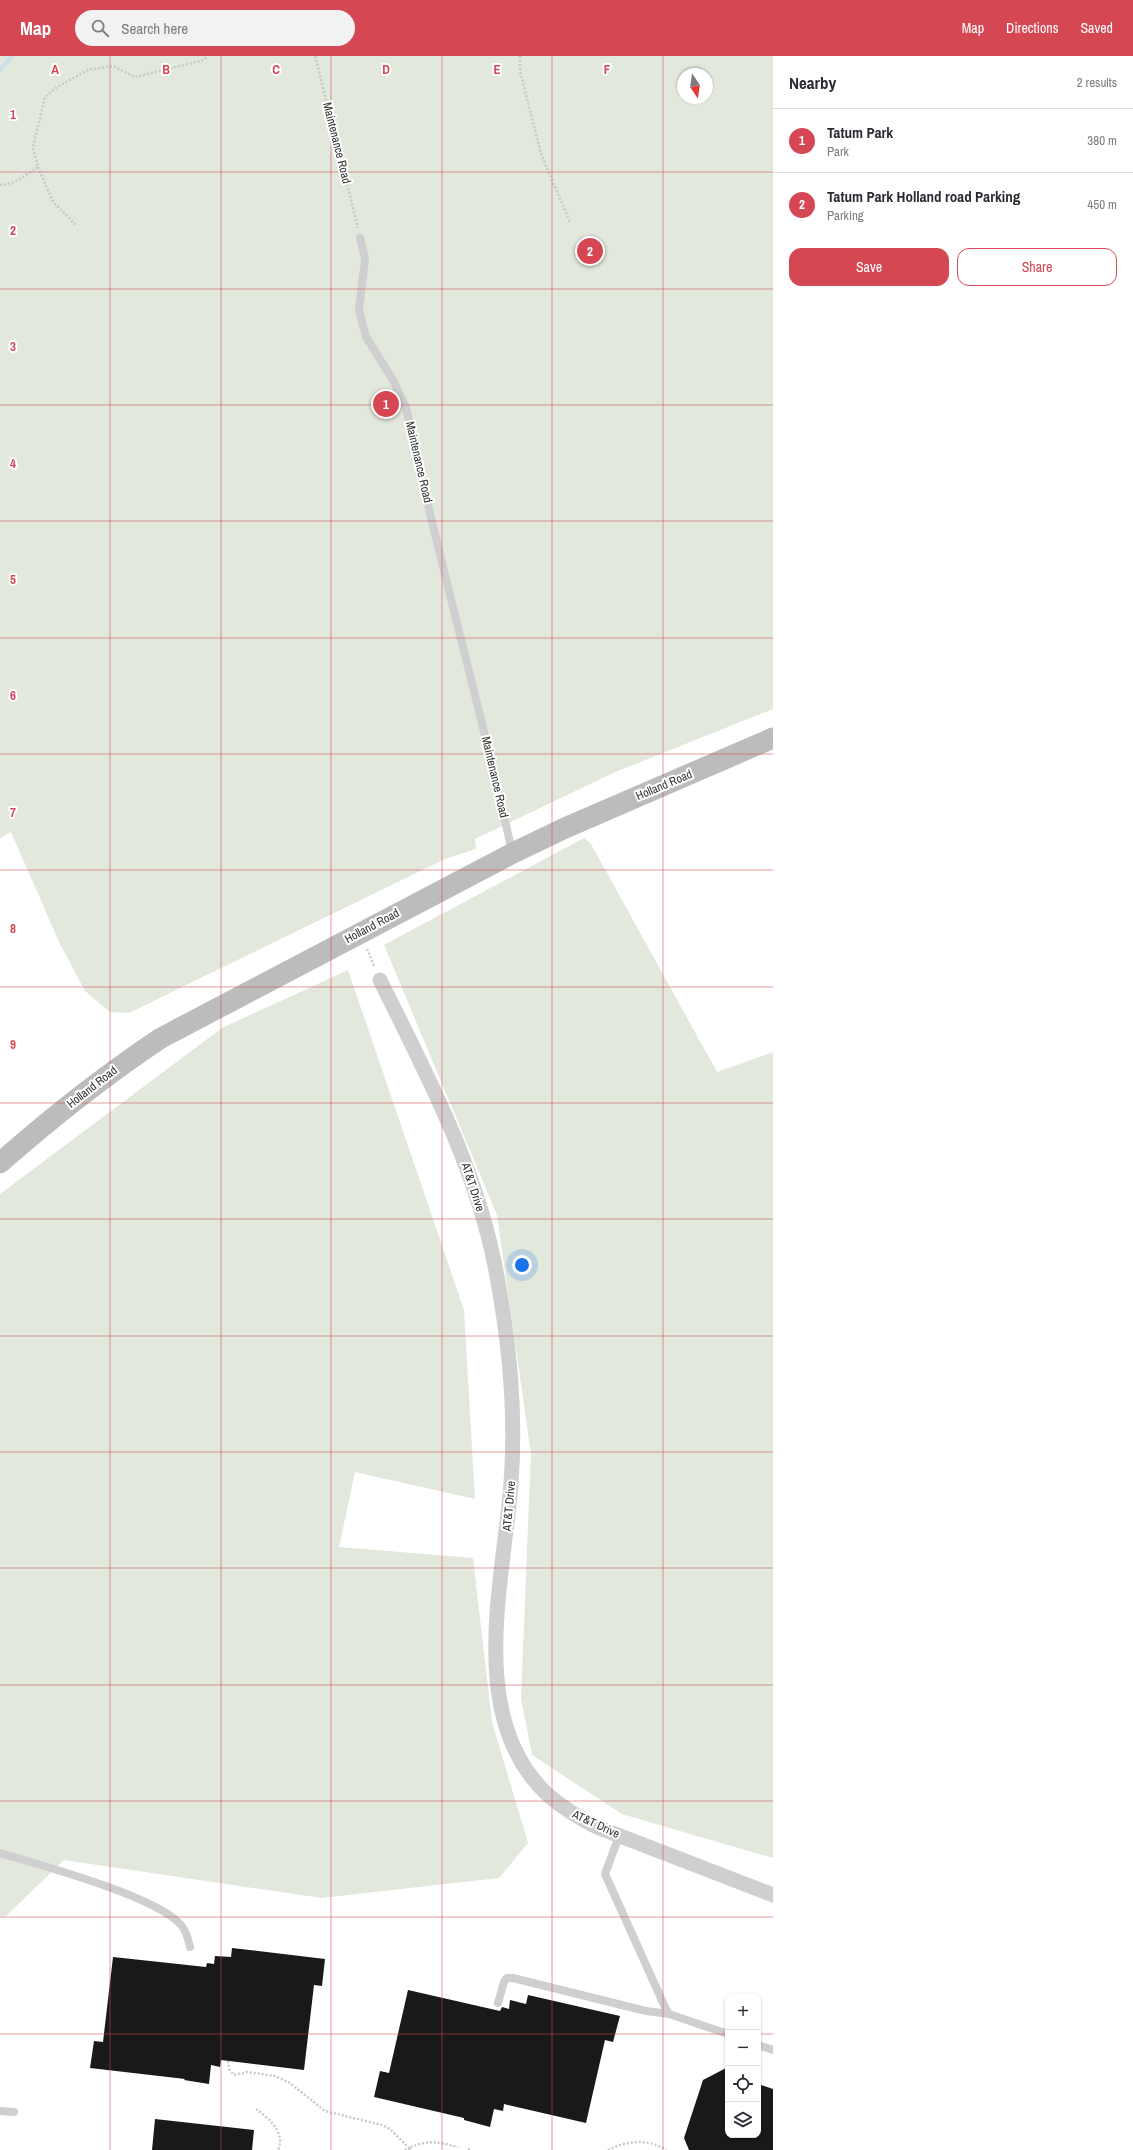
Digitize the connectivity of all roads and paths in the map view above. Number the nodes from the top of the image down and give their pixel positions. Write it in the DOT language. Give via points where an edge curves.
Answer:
graph roads {
  1 [pos="207,56"];
  2 [pos="315,56"];
  3 [pos="520,56"];
  4 [pos="38,166"];
  5 [pos="0,185"];
  6 [pos="570,222"];
  7 [pos="76,225"];
  8 [pos="360,238"];
  9 [pos="773,738"];
  10 [pos="513,853"];
  11 [pos="359,933"];
  12 [pos="380,980"];
  13 [pos="0,1163"];
  14 [pos="619,1836"];
  15 [pos="0,1853"];
  16 [pos="773,1895"];
  17 [pos="190,1947"];
  18 [pos="498,2003"];
  19 [pos="669,2014"];
  20 [pos="725,2033"];
  21 [pos="761,2046"];
  22 [pos="773,2050"];
  23 [pos="228,2061"];
  24 [pos="256,2108"];
  25 [pos="0,2111"];
  26 [pos="14,2112"];
  27 [pos="458,2147"];
  28 [pos="408,2149"];
  29 [pos="468,2149"];
  30 [pos="278,2150"];
  31 [pos="472,2150"];
  32 [pos="608,2150"];
  33 [pos="666,2150"];
  1 -- 4 [label="path" via="196,63 135,77 113,66 88,70 57,87 45,97 33,148"];
  2 -- 8 [label="path, Maintenance Road"];
  3 -- 6 [label="path" via="520,71 541,154"];
  4 -- 5 [label="path" via="25,176"];
  4 -- 7 [label="path" via="53,202"];
  8 -- 10 [label="lane, Maintenance Road" via="365,259 359,310 366,337 393,380 406,407"];
  9 -- 10 [label="street, Holland Road"];
  10 -- 11 [label="street, Holland Road"];
  11 -- 12 [label="path"];
  11 -- 13 [label="street, Holland Road" via="161,1038 81,1094"];
  12 -- 14 [label="street, AT&T Drive" via="464,1159 481,1212 499,1285 509,1356 513,1428 512,1482 495,1653 500,1703 505,1722 511,1741 527,1770 546,1794 571,1814"];
  14 -- 16 [label="street, AT&T Drive"];
  14 -- 19 [label="lane" via="605,1874"];
  15 -- 17 [label="lane" via="61,1871 135,1898 180,1924 188,1935"];
  18 -- 19 [label="lane" via="504,1982 507,1978 513,1978 646,2011"];
  19 -- 20 [label="lane"];
  21 -- 22 [label="lane"];
  23 -- 28 [label="path" via="229,2070 234,2074 247,2072 275,2076 290,2083 325,2111 382,2125 390,2129"];
  24 -- 30 [label="path" via="272,2121 276,2128 280,2138"];
  25 -- 26 [label="lane"];
  27 -- 28 [label="path" via="433,2141 419,2143"];
  29 -- 31 [label="path"];
  32 -- 33 [label="path" via="632,2142 650,2143"];
}
